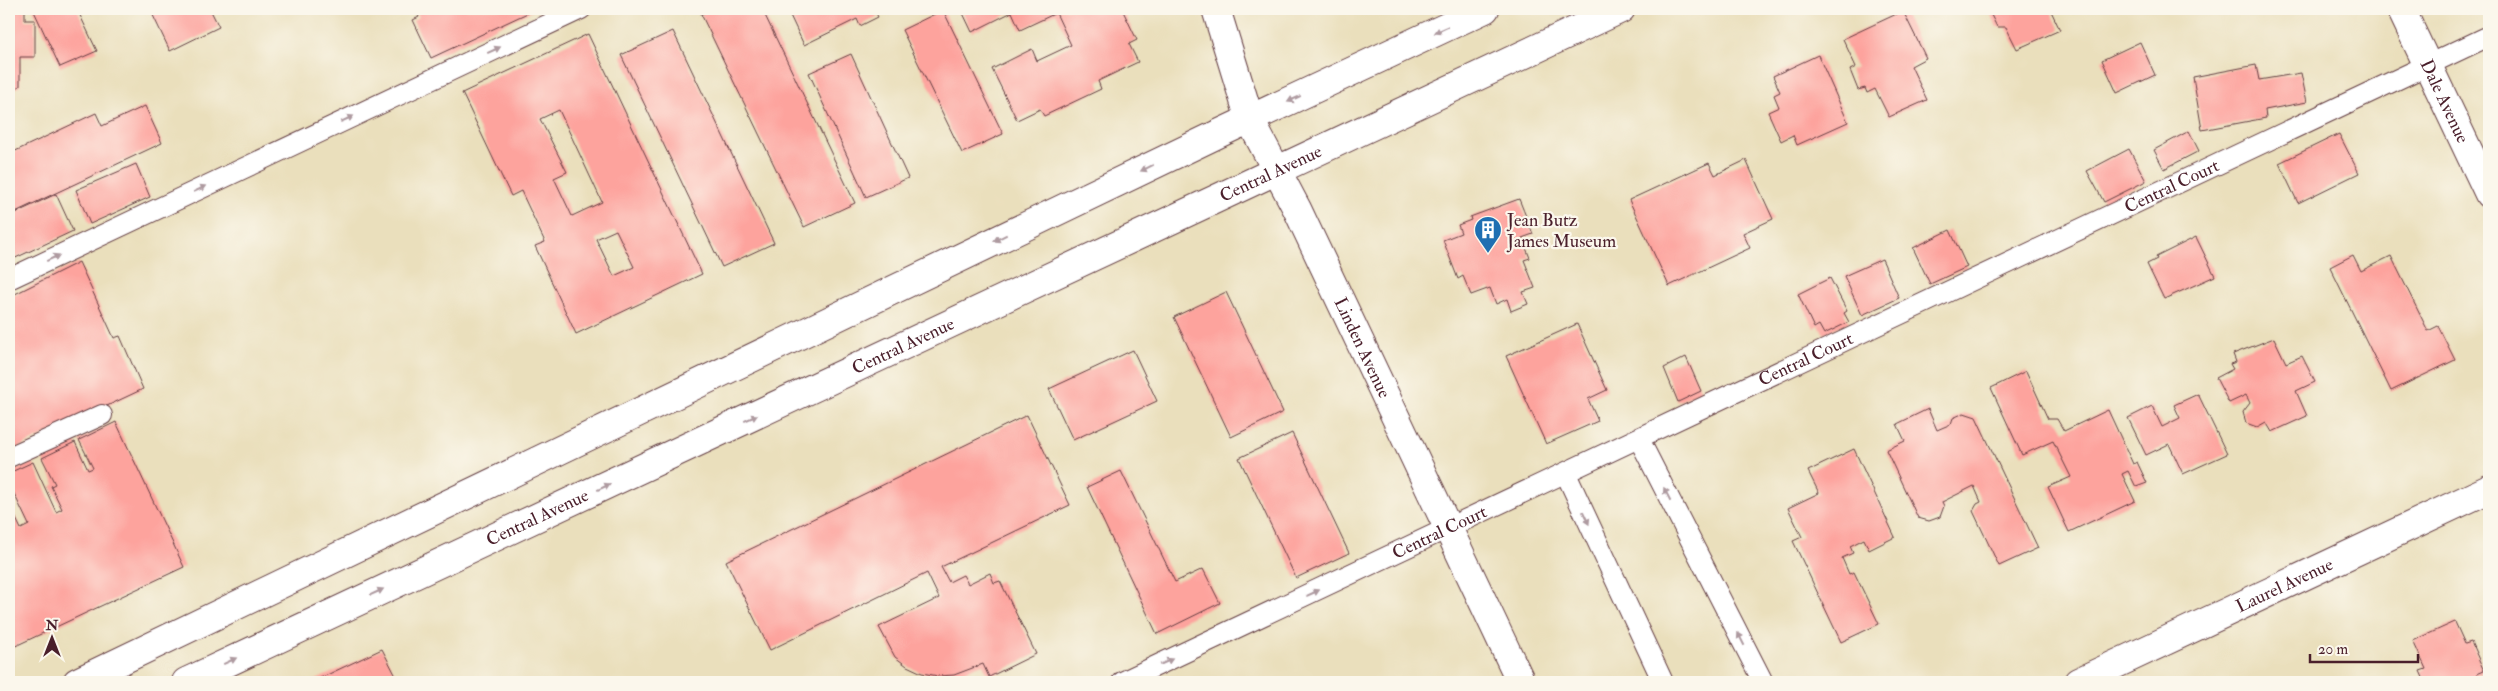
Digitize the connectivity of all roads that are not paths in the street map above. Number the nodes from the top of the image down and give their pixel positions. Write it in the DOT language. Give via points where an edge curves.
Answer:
graph roads {
  1 [pos="581,9"];
  2 [pos="1216,9"];
  3 [pos="1485,9"];
  4 [pos="1621,9"];
  5 [pos="2401,9"];
  6 [pos="2489,36"];
  7 [pos="2428,66"];
  8 [pos="1250,120"];
  9 [pos="1278,171"];
  10 [pos="2489,194"];
  11 [pos="9,279"];
  12 [pos="102,415"];
  13 [pos="1639,439"];
  14 [pos="9,457"];
  15 [pos="1566,474"];
  16 [pos="2489,489"];
  17 [pos="1449,529"];
  18 [pos="77,682"];
  19 [pos="186,682"];
  20 [pos="1122,682"];
  21 [pos="1521,682"];
  22 [pos="1663,682"];
  23 [pos="1763,682"];
  24 [pos="2078,682"];
  11 -- 1 [label="lane, one-way"];
  2 -- 8 [label="street, Linden Avenue"];
  3 -- 8 [label="street, one-way"];
  4 -- 9 [label="street, Central Avenue"];
  5 -- 7 [label="street, Dale Avenue"];
  6 -- 7 [label="lane, Central Court"];
  7 -- 10 [label="street, Dale Avenue"];
  7 -- 13 [label="lane, Central Court"];
  8 -- 9 [label="street, Linden Avenue"];
  8 -- 18 [label="street, one-way"];
  9 -- 17 [label="street, Linden Avenue"];
  19 -- 9 [label="street, Central Avenue, one-way"];
  12 -- 14 [label="lane"];
  13 -- 15 [label="lane, Central Court"];
  23 -- 13 [label="lane, one-way"];
  15 -- 17 [label="lane, Central Court"];
  15 -- 22 [label="lane, one-way"];
  16 -- 24 [label="street, Laurel Avenue"];
  20 -- 17 [label="lane, Central Court, one-way"];
  17 -- 21 [label="street, Linden Avenue"];
}
